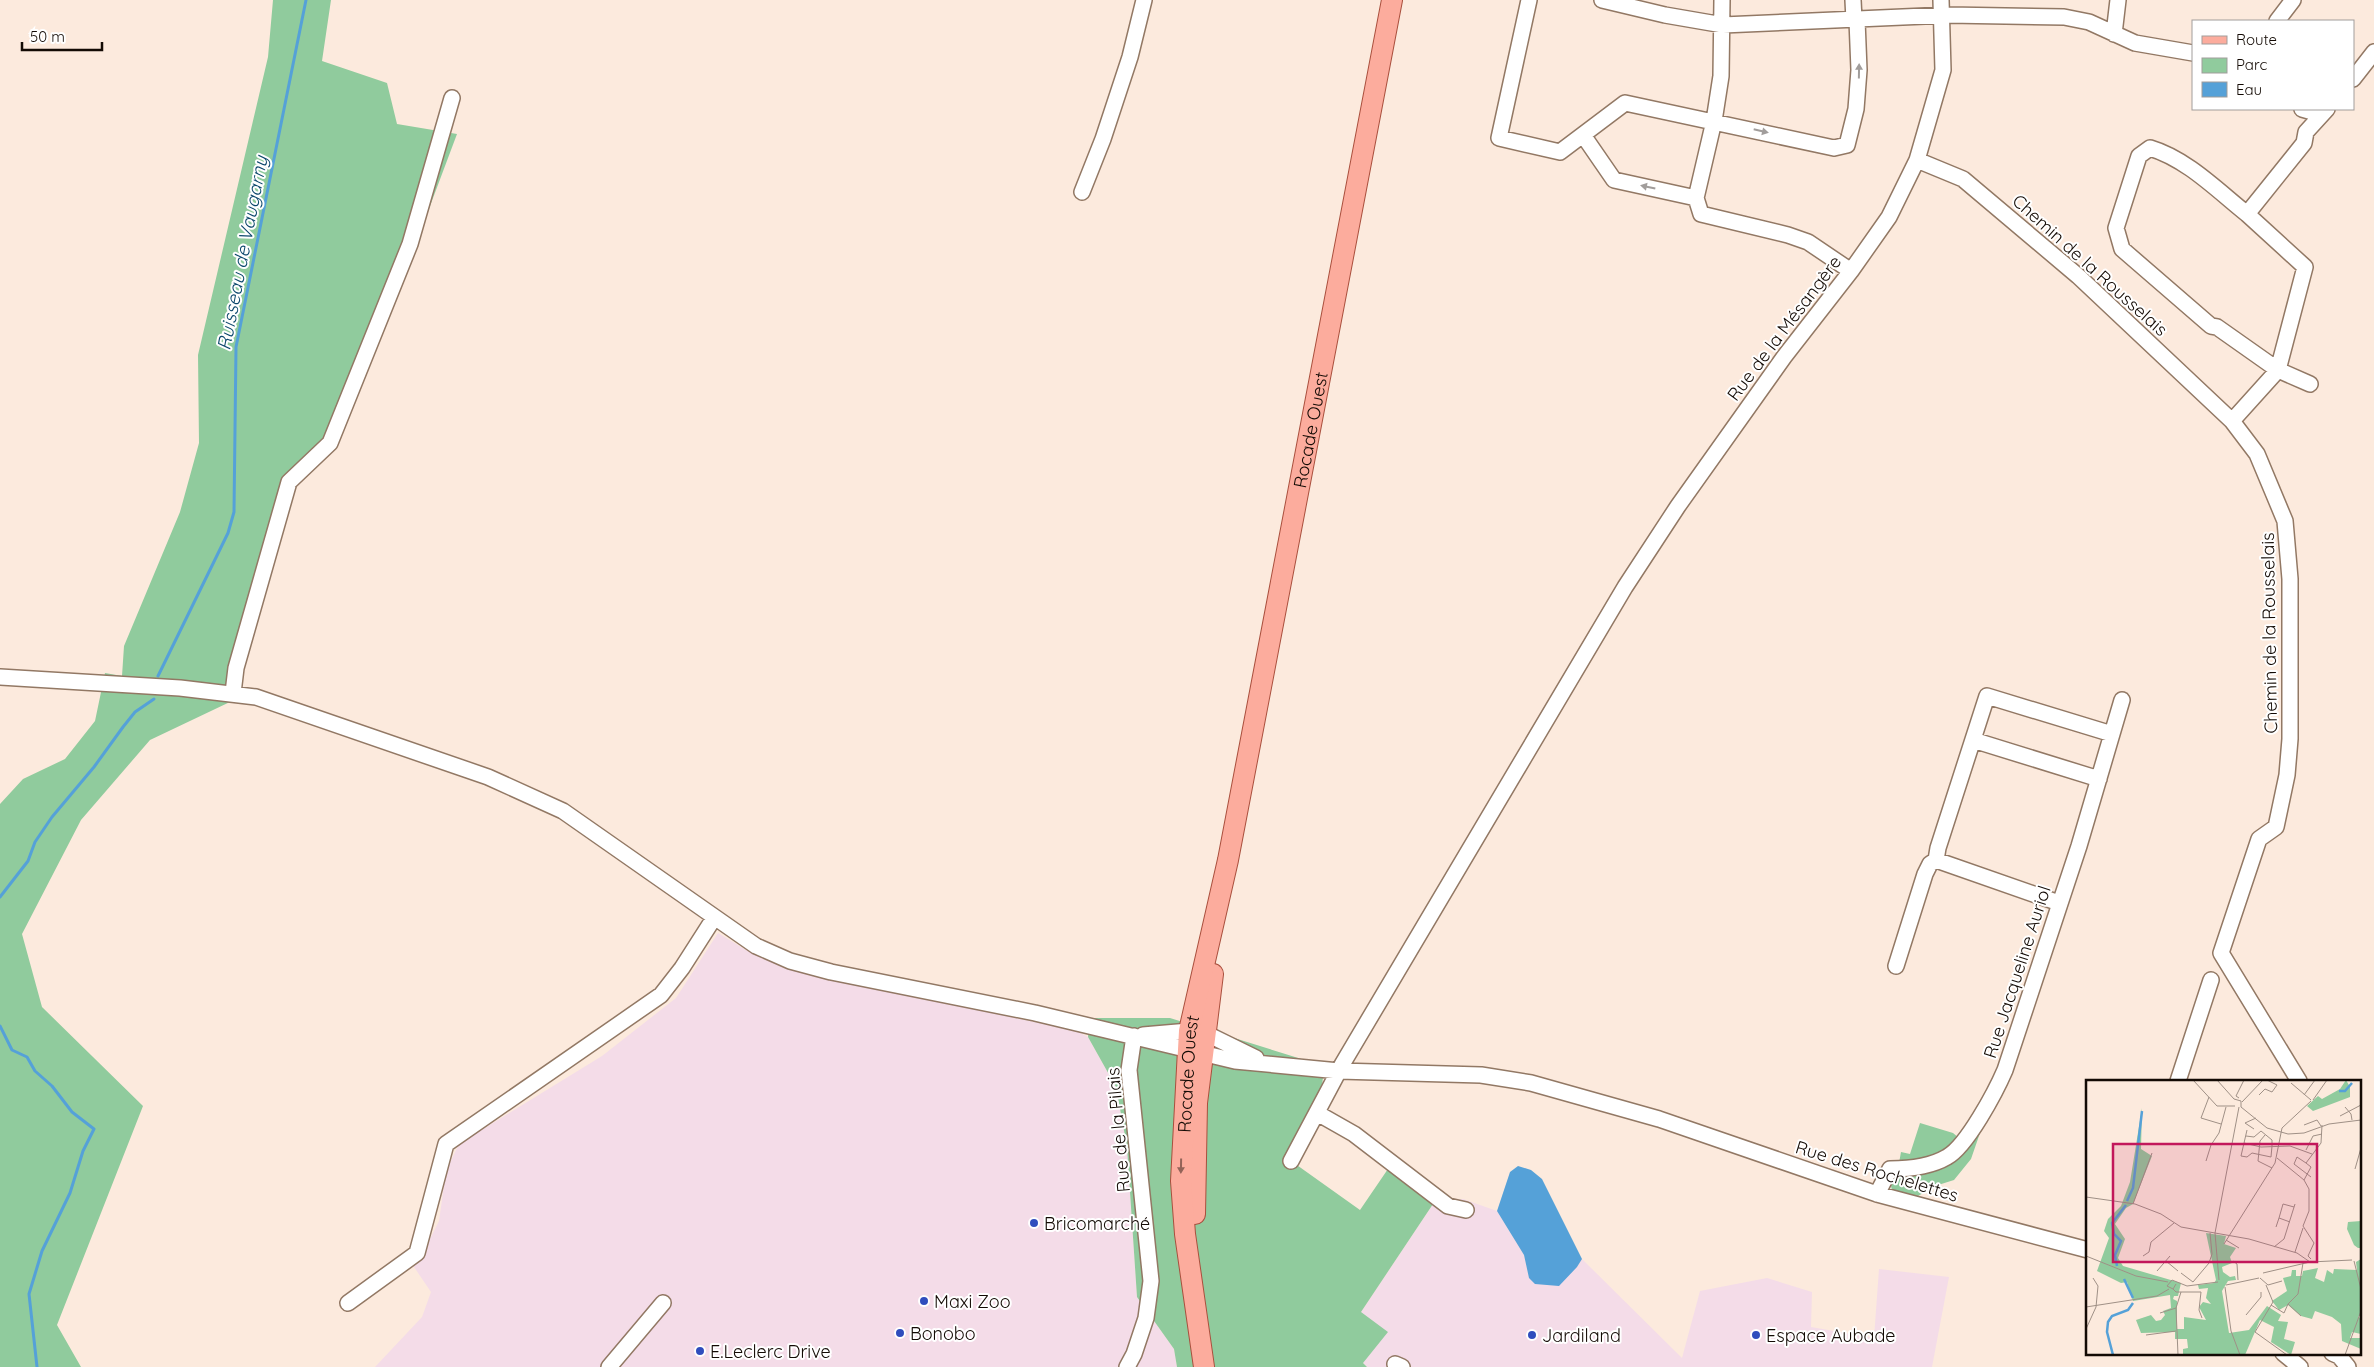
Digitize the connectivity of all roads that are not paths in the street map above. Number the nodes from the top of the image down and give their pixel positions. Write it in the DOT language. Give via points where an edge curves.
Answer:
graph roads {
  1 [pos="1144,0"];
  2 [pos="1392,0"];
  3 [pos="1529,0"];
  4 [pos="1602,0"];
  5 [pos="1722,0"];
  6 [pos="1853,0"];
  7 [pos="1941,0"];
  8 [pos="2118,0"];
  9 [pos="2293,0"];
  10 [pos="1985,7"];
  11 [pos="1942,16"];
  12 [pos="1856,20"];
  13 [pos="2278,20"];
  14 [pos="1723,25"];
  15 [pos="2114,34"];
  16 [pos="2374,52"];
  17 [pos="2192,53"];
  18 [pos="2354,78"];
  19 [pos="452,98"];
  20 [pos="2307,110"];
  21 [pos="2326,110"];
  22 [pos="1714,120"];
  23 [pos="1583,135"];
  24 [pos="1917,160"];
  25 [pos="1082,192"];
  26 [pos="1696,198"];
  27 [pos="2247,214"];
  28 [pos="1851,271"];
  29 [pos="2278,370"];
  30 [pos="2310,384"];
  31 [pos="2232,420"];
  32 [pos="0,677"];
  33 [pos="233,693"];
  34 [pos="2122,700"];
  35 [pos="2112,734"];
  36 [pos="1973,740"];
  37 [pos="2099,779"];
  38 [pos="1936,860"];
  39 [pos="2059,903"];
  40 [pos="714,918"];
  41 [pos="1896,966"];
  42 [pos="2211,980"];
  43 [pos="1134,1036"];
  44 [pos="1191,1041"];
  45 [pos="1273,1065"];
  46 [pos="1339,1071"];
  47 [pos="2178,1080"];
  48 [pos="2298,1080"];
  49 [pos="1317,1113"];
  50 [pos="1291,1162"];
  51 [pos="1877,1194"];
  52 [pos="1466,1210"];
  53 [pos="2086,1249"];
  54 [pos="348,1303"];
  55 [pos="663,1303"];
  56 [pos="2284,1354"];
  57 [pos="2334,1354"];
  58 [pos="616,1365"];
  59 [pos="1127,1367"];
  60 [pos="1204,1367"];
  61 [pos="2300,1367"];
  62 [pos="2348,1367"];
  1 -- 25 [label="street" via="1127,66"];
  2 -- 44 [label="main road, Rocade Ouest"];
  3 -- 23 [label="street" via="1499,138 1560,152"];
  4 -- 14 [label="street"];
  5 -- 14 [label="street"];
  6 -- 12 [label="street"];
  7 -- 11 [label="street, Rue de la Mésangère"];
  8 -- 15 [label="street"];
  9 -- 13 [label="street"];
  10 -- 11 [label="street"];
  10 -- 15 [label="street" via="2090,22"];
  11 -- 12 [label="street"];
  11 -- 24 [label="street, Rue de la Mésangère" via="1943,70"];
  12 -- 14 [label="street"];
  22 -- 12 [label="street, one-way" via="1834,148 1847,145 1856,109 1859,70"];
  14 -- 22 [label="street" via="1721,76"];
  15 -- 17 [label="street" via="2135,43"];
  16 -- 18 [label="street"];
  19 -- 33 [label="street" via="410,244 330,443 289,482 236,668"];
  20 -- 21 [label="street"];
  21 -- 27 [label="street" via="2306,132 2304,143"];
  22 -- 23 [label="street" via="1625,103"];
  22 -- 26 [label="street"];
  26 -- 23 [label="street, one-way" via="1614,180"];
  24 -- 28 [label="street, Rue de la Mésangère" via="1889,217"];
  24 -- 31 [label="street, Chemin de la Rousselais" via="1963,179 2078,276"];
  26 -- 28 [label="street" via="1701,214 1808,242"];
  27 -- 29 [label="street" via="2305,267"];
  27 -- 29 [label="street" via="2171,157 2150,148 2139,156 2116,228 2122,249 2212,326"];
  28 -- 46 [label="street, Rue de la Mésangère" via="1784,357 1678,506 1585,652"];
  29 -- 30 [label="street"];
  29 -- 31 [label="street"];
  31 -- 48 [label="street, Chemin de la Rousselais" via="2257,454 2285,521 2290,579 2290,740 2287,776 2276,827 2260,839 2221,953"];
  32 -- 33 [label="street"];
  33 -- 40 [label="street" via="310,714 525,792 564,811"];
  34 -- 35 [label="street, Rue Jacqueline Auriol"];
  35 -- 36 [label="street" via="1987,696"];
  35 -- 37 [label="street, Rue Jacqueline Auriol"];
  36 -- 37 [label="street"];
  36 -- 38 [label="street"];
  37 -- 39 [label="street, Rue Jacqueline Auriol"];
  38 -- 39 [label="street"];
  38 -- 41 [label="street" via="1925,874"];
  39 -- 51 [label="street, Rue Jacqueline Auriol" via="2006,1070 1993,1099 1949,1156 1926,1167 1890,1169"];
  40 -- 43 [label="street" via="756,946 790,961"];
  40 -- 54 [label="street" via="661,995 446,1144 417,1253"];
  42 -- 47 [label="street"];
  43 -- 44 [label="street"];
  43 -- 59 [label="street, Rue de la Pilais" via="1128,1070 1151,1281 1146,1318"];
  44 -- 45 [label="street" via="1234,1048"];
  44 -- 45 [label="street, Rue des Rochelettes" via="1235,1060"];
  44 -- 60 [label="main road, Rocade Ouest" via="1181,1181 1185,1234"];
  45 -- 46 [label="street, Rue des Rochelettes"];
  46 -- 49 [label="street, Rue de la Mésangère"];
  46 -- 51 [label="street, Rue des Rochelettes" via="1489,1077 1531,1083 1659,1119"];
  49 -- 50 [label="street, Rue de la Mésangère"];
  49 -- 52 [label="street" via="1354,1134 1448,1206"];
  51 -- 53 [label="street, Rue des Rochelettes"];
  55 -- 58 [label="street"];
  56 -- 61 [label="street"];
  57 -- 62 [label="street"];
}
